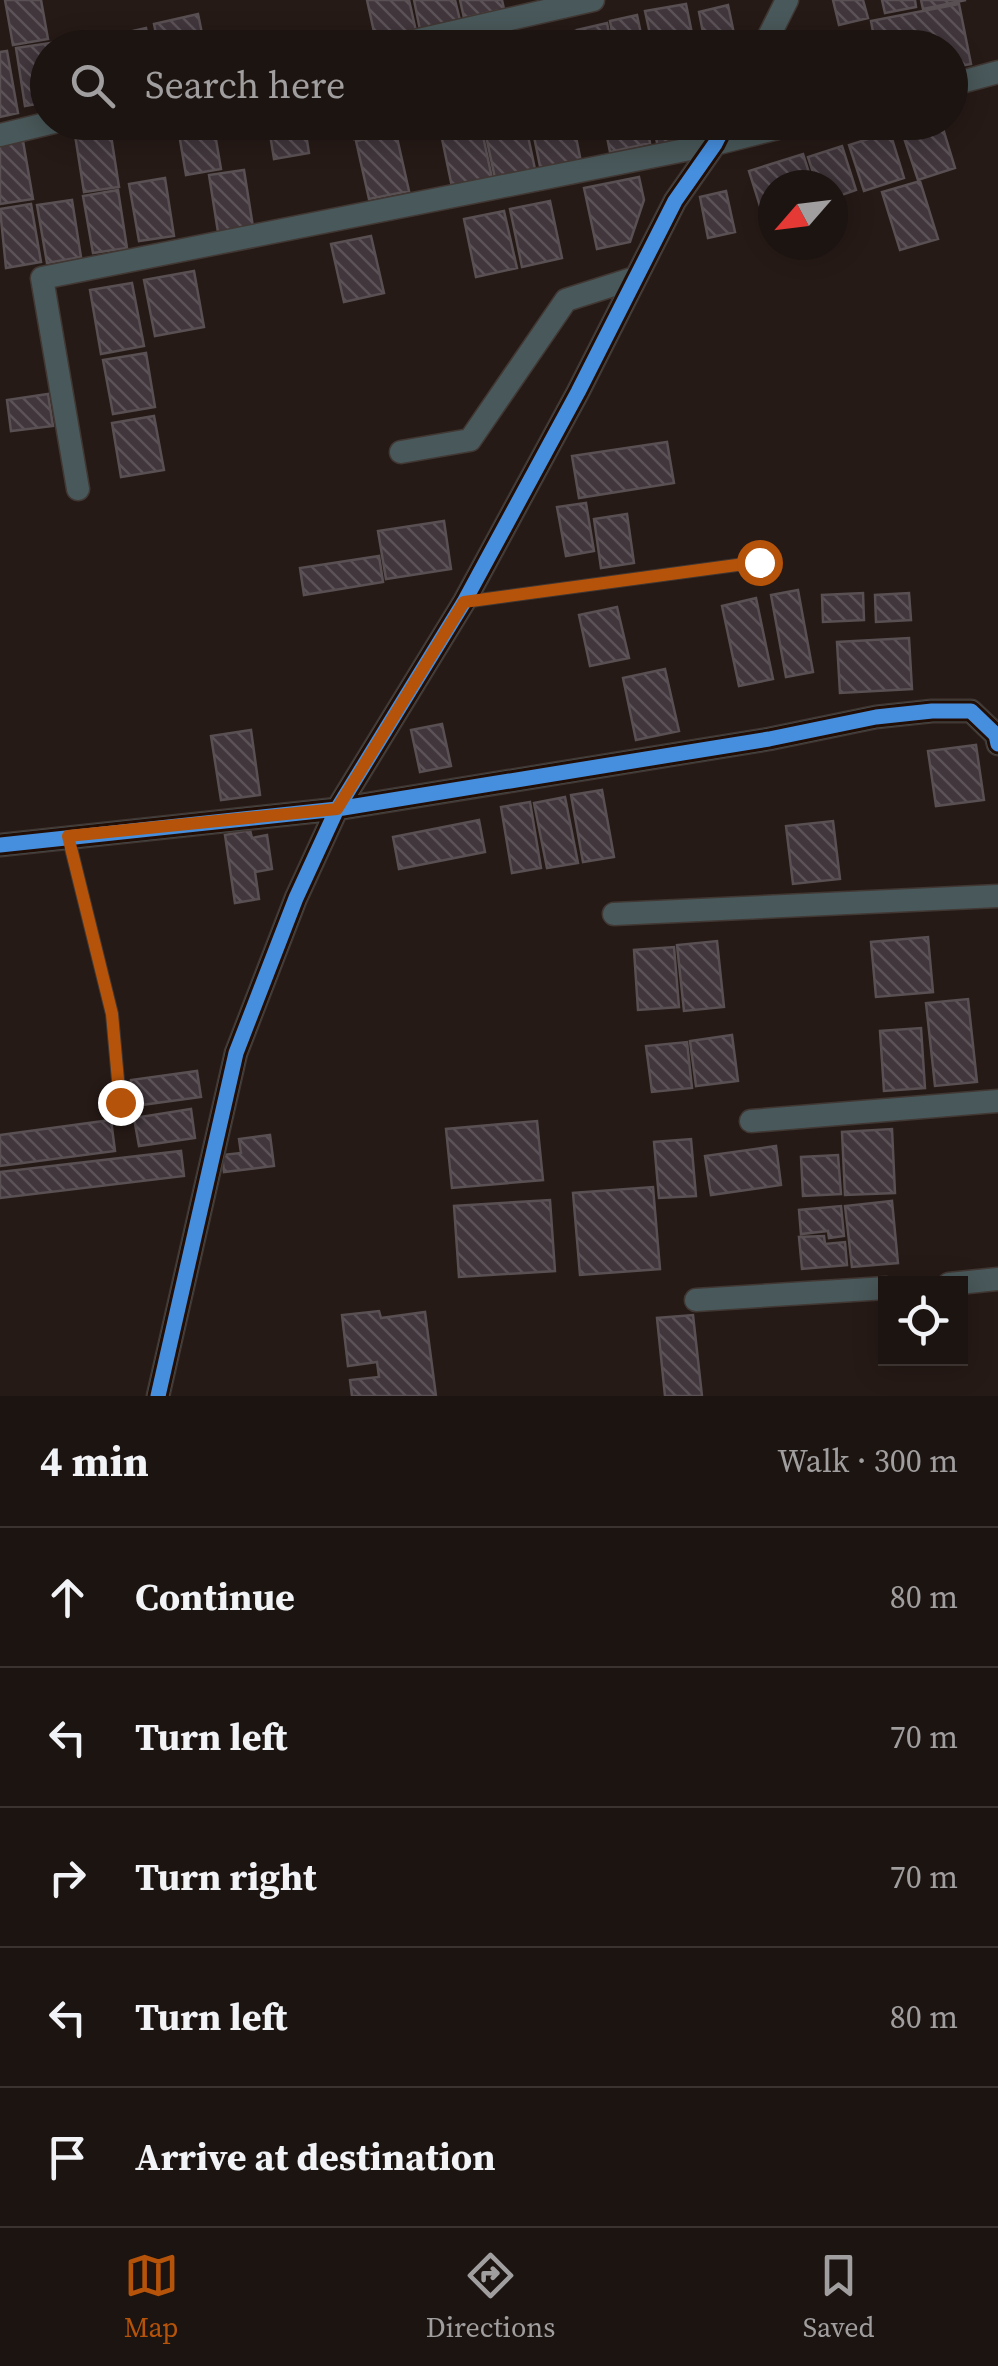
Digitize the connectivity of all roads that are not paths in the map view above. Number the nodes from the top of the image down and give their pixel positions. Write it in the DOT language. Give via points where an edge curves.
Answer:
graph roads {
  1 [pos="593,0"];
  2 [pos="787,0"];
  3 [pos="462,30"];
  4 [pos="772,30"];
  5 [pos="998,72"];
  6 [pos="968,80"];
  7 [pos="30,127"];
  8 [pos="0,134"];
  9 [pos="717,140"];
  10 [pos="731,140"];
  11 [pos="715,144"];
  12 [pos="635,278"];
  13 [pos="401,452"];
  14 [pos="78,489"];
  15 [pos="759,562"];
  16 [pos="464,602"];
  17 [pos="998,744"];
  18 [pos="337,809"];
  19 [pos="68,836"];
  20 [pos="0,845"];
  21 [pos="998,896"];
  22 [pos="614,914"];
  23 [pos="998,1101"];
  24 [pos="120,1102"];
  25 [pos="750,1121"];
  26 [pos="998,1279"];
  27 [pos="968,1282"];
  28 [pos="878,1289"];
  29 [pos="696,1300"];
  30 [pos="158,1396"];
  1 -- 3 [label="street"];
  2 -- 4 [label="street"];
  5 -- 6 [label="street"];
  7 -- 8 [label="street"];
  9 -- 11 [label="street"];
  10 -- 11 [label="street"];
  11 -- 12 [label="street" via="675,201"];
  11 -- 14 [label="street" via="42,278"];
  12 -- 13 [label="street" via="566,300 470,440"];
  12 -- 16 [label="street"];
  15 -- 16 [label="lane"];
  16 -- 18 [label="street"];
  17 -- 18 [label="street" via="971,711 932,710"];
  18 -- 19 [label="street"];
  18 -- 30 [label="street" via="236,1053"];
  19 -- 20 [label="street"];
  19 -- 24 [label="lane" via="112,1014"];
  21 -- 22 [label="street"];
  23 -- 25 [label="street"];
  26 -- 27 [label="street"];
  28 -- 29 [label="street"];
}
